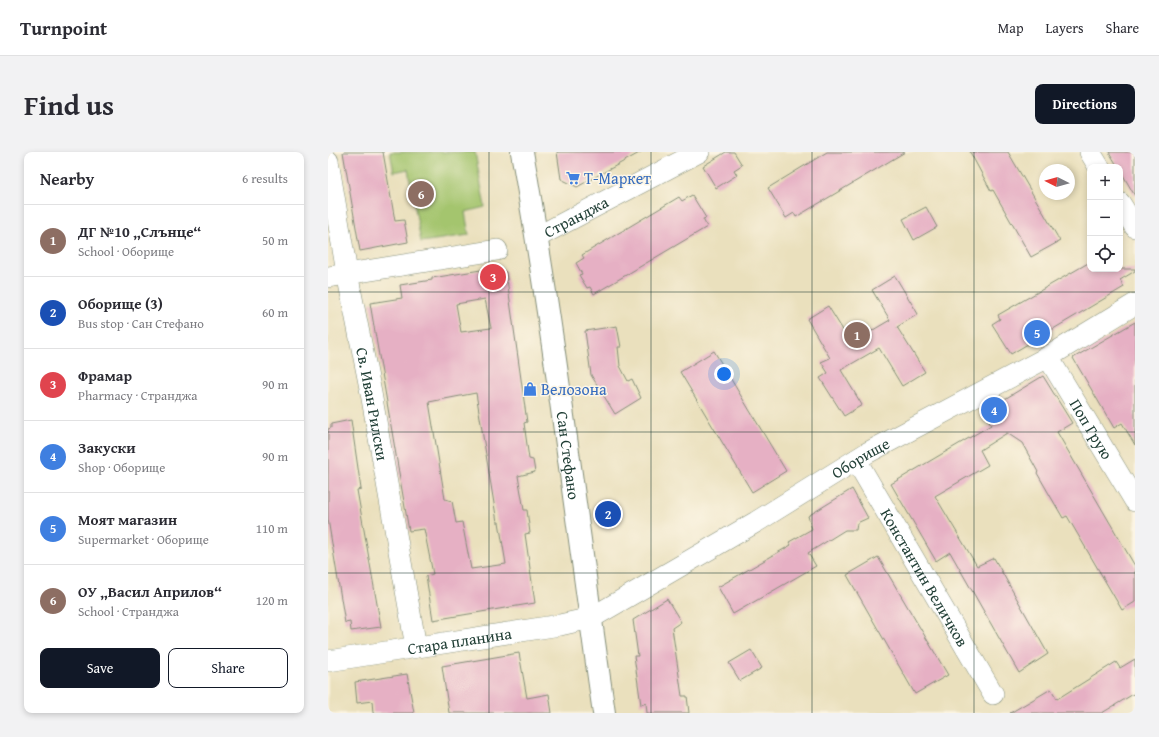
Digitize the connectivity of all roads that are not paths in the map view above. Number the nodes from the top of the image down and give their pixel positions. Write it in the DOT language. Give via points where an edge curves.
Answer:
graph roads {
  1 [pos="522,152"];
  2 [pos="699,152"];
  3 [pos="1090,152"];
  4 [pos="328,161"];
  5 [pos="1097,164"];
  6 [pos="1123,208"];
  7 [pos="1135,227"];
  8 [pos="537,237"];
  9 [pos="497,250"];
  10 [pos="338,275"];
  11 [pos="1135,304"];
  12 [pos="1048,357"];
  13 [pos="856,460"];
  14 [pos="1135,502"];
  15 [pos="591,618"];
  16 [pos="416,647"];
  17 [pos="328,661"];
  18 [pos="993,694"];
  19 [pos="604,713"];
  1 -- 8 [label="main road, Сан Стефано"];
  2 -- 8 [label="street, Странджа"];
  3 -- 5 [label="street"];
  4 -- 10 [label="street, Св. Иван Рилски"];
  6 -- 7 [label="street"];
  8 -- 15 [label="main road, Сан Стефано"];
  9 -- 10 [label="street"];
  10 -- 16 [label="street, Св. Иван Рилски" via="371,393"];
  11 -- 12 [label="street, Оборище"];
  12 -- 13 [label="street, Оборище"];
  12 -- 14 [label="street, Поп Грую"];
  13 -- 15 [label="street, Оборище" via="756,522"];
  13 -- 18 [label="street, Константин Величков"];
  15 -- 16 [label="street, Стара планина"];
  15 -- 19 [label="main road, Сан Стефано"];
  16 -- 17 [label="street, Стара планина"];
}
